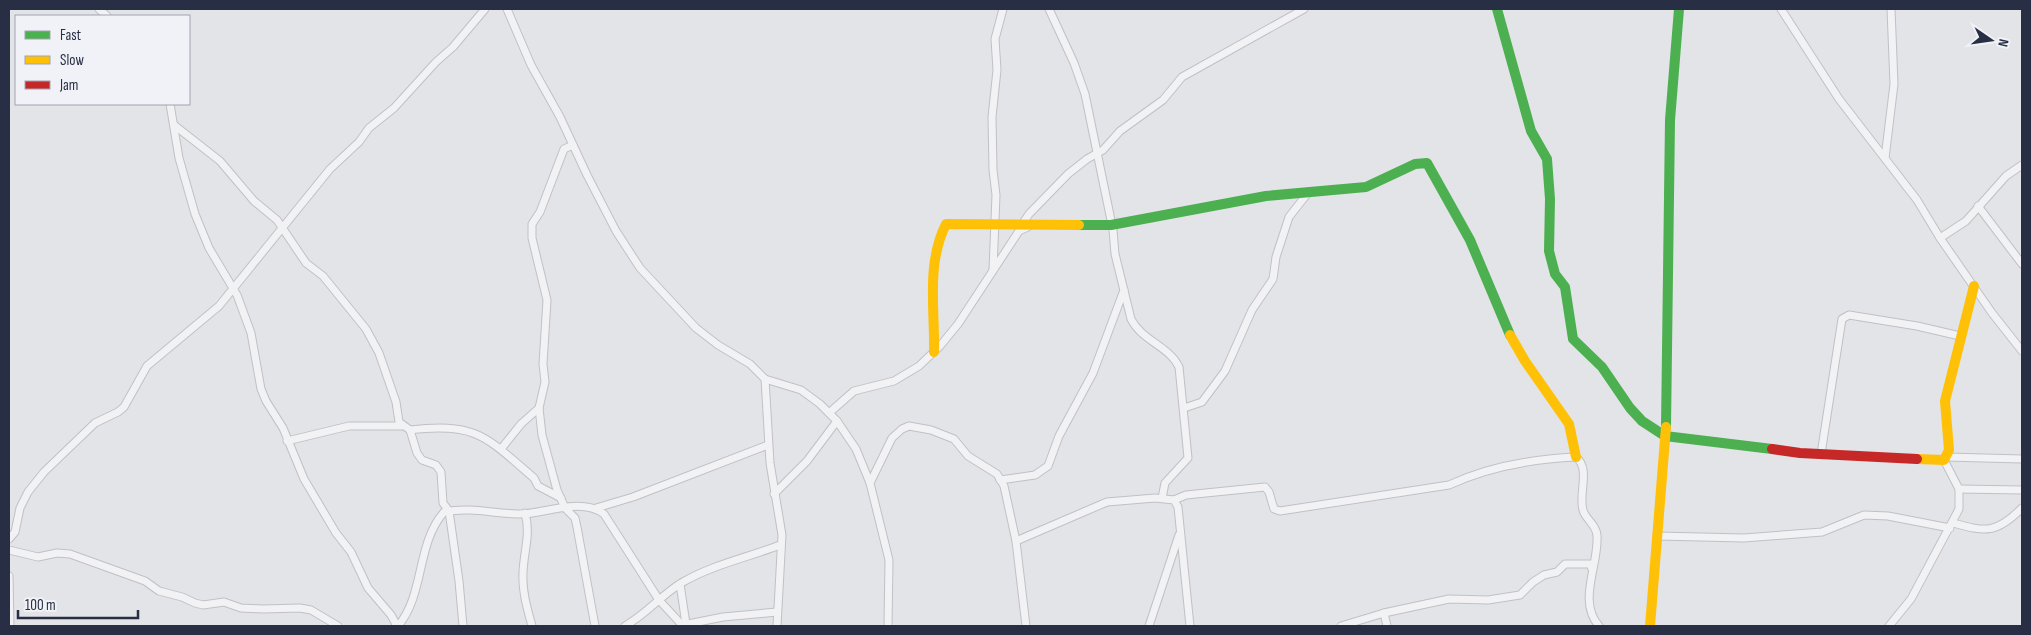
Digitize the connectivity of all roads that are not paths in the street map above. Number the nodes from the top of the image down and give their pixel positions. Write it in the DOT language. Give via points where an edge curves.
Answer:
graph roads {
  1 [pos="485,9"];
  2 [pos="507,9"];
  3 [pos="1003,9"];
  4 [pos="1049,9"];
  5 [pos="1304,9"];
  6 [pos="1496,9"];
  7 [pos="1679,9"];
  8 [pos="1781,9"];
  9 [pos="1892,9"];
  10 [pos="170,105"];
  11 [pos="174,125"];
  12 [pos="573,145"];
  13 [pos="1097,153"];
  14 [pos="1885,158"];
  15 [pos="2022,165"];
  16 [pos="1307,194"];
  17 [pos="1978,206"];
  18 [pos="1111,225"];
  19 [pos="996,226"];
  20 [pos="1025,226"];
  21 [pos="283,227"];
  22 [pos="1940,238"];
  23 [pos="2022,264"];
  24 [pos="993,270"];
  25 [pos="1974,286"];
  26 [pos="232,288"];
  27 [pos="1124,290"];
  28 [pos="1960,336"];
  29 [pos="2022,351"];
  30 [pos="934,352"];
  31 [pos="765,379"];
  32 [pos="539,408"];
  33 [pos="1184,408"];
  34 [pos="829,413"];
  35 [pos="838,421"];
  36 [pos="402,426"];
  37 [pos="410,430"];
  38 [pos="1665,436"];
  39 [pos="287,441"];
  40 [pos="768,445"];
  41 [pos="501,449"];
  42 [pos="1821,454"];
  43 [pos="1576,457"];
  44 [pos="1945,459"];
  45 [pos="2022,459"];
  46 [pos="1000,480"];
  47 [pos="870,483"];
  48 [pos="1958,489"];
  49 [pos="2022,490"];
  50 [pos="774,494"];
  51 [pos="561,498"];
  52 [pos="1162,498"];
  53 [pos="1174,500"];
  54 [pos="565,508"];
  55 [pos="596,508"];
  56 [pos="2022,508"];
  57 [pos="449,511"];
  58 [pos="525,513"];
  59 [pos="1952,525"];
  60 [pos="1180,530"];
  61 [pos="1657,536"];
  62 [pos="9,539"];
  63 [pos="1016,541"];
  64 [pos="780,545"];
  65 [pos="9,550"];
  66 [pos="1592,569"];
  67 [pos="9,576"];
  68 [pos="680,584"];
  69 [pos="659,600"];
  70 [pos="777,612"];
  71 [pos="1384,613"];
  72 [pos="684,625"];
  73 [pos="10,626"];
  74 [pos="338,626"];
  75 [pos="398,626"];
  76 [pos="463,626"];
  77 [pos="532,626"];
  78 [pos="595,626"];
  79 [pos="626,626"];
  80 [pos="777,626"];
  81 [pos="888,626"];
  82 [pos="1026,626"];
  83 [pos="1149,626"];
  84 [pos="1190,626"];
  85 [pos="1341,626"];
  86 [pos="1387,626"];
  87 [pos="1599,626"];
  88 [pos="1650,626"];
  89 [pos="1889,626"];
  1 -- 21 [label="street" via="453,48 330,169"];
  2 -- 12 [label="street" via="531,65"];
  3 -- 19 [label="street" via="996,39 997,70 992,117"];
  4 -- 13 [label="street" via="1085,94"];
  5 -- 13 [label="street" via="1182,77 1163,100"];
  6 -- 38 [label="street" via="1531,131 1547,159 1549,252 1555,274 1565,287 1573,339 1602,367 1642,421"];
  7 -- 38 [label="street" via="1670,120"];
  8 -- 14 [label="street" via="1839,100"];
  9 -- 14 [label="street" via="1894,84"];
  10 -- 11 [label="street"];
  11 -- 21 [label="street" via="220,161 254,201"];
  11 -- 26 [label="street" via="179,158 200,230"];
  12 -- 31 [label="street" via="616,231 640,268 696,328 750,364"];
  12 -- 32 [label="street" via="564,149 540,212 532,224 532,238 547,300 545,382"];
  13 -- 18 [label="street"];
  13 -- 20 [label="street" via="1068,174 1029,214"];
  14 -- 22 [label="street" via="1917,200"];
  15 -- 17 [label="street" via="2006,176"];
  16 -- 18 [label="street" via="1266,196"];
  16 -- 33 [label="street" via="1289,217 1276,257 1273,279 1252,310 1225,371 1202,402"];
  16 -- 43 [label="street" via="1366,187 1415,164 1427,163 1483,268 1504,325 1569,424"];
  17 -- 22 [label="street" via="1966,221"];
  17 -- 23 [label="street"];
  18 -- 20 [label="street"];
  18 -- 27 [label="street"];
  19 -- 20 [label="street"];
  19 -- 24 [label="street"];
  19 -- 30 [label="street" via="946,224 941,232 932,293 936,325"];
  20 -- 24 [label="street"];
  21 -- 26 [label="street"];
  21 -- 36 [label="street" via="306,263 342,298 374,342"];
  22 -- 25 [label="street"];
  24 -- 30 [label="street" via="958,324"];
  25 -- 28 [label="street"];
  25 -- 29 [label="street"];
  26 -- 39 [label="street" via="251,333 261,389"];
  26 -- 62 [label="street" via="207,317 147,366 118,412 95,423 44,472 28,492 20,508 15,532"];
  27 -- 33 [label="street" via="1135,327 1174,358 1179,367"];
  27 -- 46 [label="street" via="1093,373 1059,436 1048,466 1035,474"];
  28 -- 42 [label="street" via="1885,320 1849,315 1842,319"];
  28 -- 44 [label="street" via="1945,401 1949,435"];
  30 -- 34 [label="street" via="894,381 854,391"];
  31 -- 34 [label="street" via="801,390"];
  31 -- 40 [label="street"];
  32 -- 41 [label="street"];
  32 -- 51 [label="street" via="542,435"];
  33 -- 52 [label="street" via="1188,458 1165,483"];
  34 -- 35 [label="street"];
  35 -- 47 [label="street" via="856,449"];
  35 -- 50 [label="street"];
  36 -- 37 [label="street"];
  36 -- 39 [label="street" via="350,426"];
  37 -- 41 [label="street" via="436,427 466,430"];
  37 -- 57 [label="street" via="422,460 436,465 441,472 443,503"];
  38 -- 42 [label="street"];
  38 -- 61 [label="street"];
  39 -- 75 [label="street" via="304,479 351,552 368,588"];
  40 -- 50 [label="street"];
  40 -- 55 [label="street"];
  41 -- 51 [label="street" via="534,478 538,486"];
  42 -- 44 [label="street"];
  43 -- 53 [label="street" via="1495,468 1449,485 1280,511 1274,509 1265,487 1186,495"];
  43 -- 66 [label="street" via="1584,477 1582,509 1598,536"];
  44 -- 45 [label="street"];
  44 -- 48 [label="street"];
  46 -- 47 [label="street" via="984,464 968,456 954,439 909,426 892,438"];
  46 -- 63 [label="street"];
  47 -- 81 [label="street" via="889,560"];
  48 -- 49 [label="street"];
  48 -- 59 [label="street" via="1959,508"];
  50 -- 64 [label="street" via="782,535"];
  51 -- 54 [label="street"];
  52 -- 53 [label="street"];
  52 -- 63 [label="street" via="1106,502"];
  53 -- 60 [label="street" via="1178,507"];
  54 -- 55 [label="street"];
  54 -- 58 [label="street"];
  54 -- 78 [label="street" via="575,518"];
  55 -- 69 [label="street" via="622,540"];
  56 -- 59 [label="street" via="2001,526 1983,531"];
  57 -- 58 [label="street" via="483,509"];
  57 -- 75 [label="street" via="438,519 409,614"];
  57 -- 76 [label="street"];
  58 -- 77 [label="street" via="529,535 523,570 524,598"];
  59 -- 61 [label="street" via="1864,514 1822,532 1744,538"];
  59 -- 89 [label="street" via="1911,599"];
  60 -- 83 [label="street"];
  60 -- 84 [label="street"];
  61 -- 88 [label="street"];
  63 -- 82 [label="street"];
  64 -- 68 [label="street" via="706,570"];
  64 -- 70 [label="street"];
  65 -- 74 [label="street" via="38,557 70,554 146,580 159,592 195,603 224,602 263,610 300,608 311,610"];
  66 -- 71 [label="street" via="1590,564 1565,564 1557,572 1533,582 1520,595 1488,600 1456,598"];
  66 -- 87 [label="street" via="1590,606"];
  67 -- 73 [label="street"];
  68 -- 69 [label="street"];
  68 -- 72 [label="street"];
  69 -- 72 [label="street"];
  69 -- 79 [label="street"];
  70 -- 72 [label="street" via="723,617"];
  70 -- 80 [label="street"];
  71 -- 85 [label="street"];
  71 -- 86 [label="street"];
}
